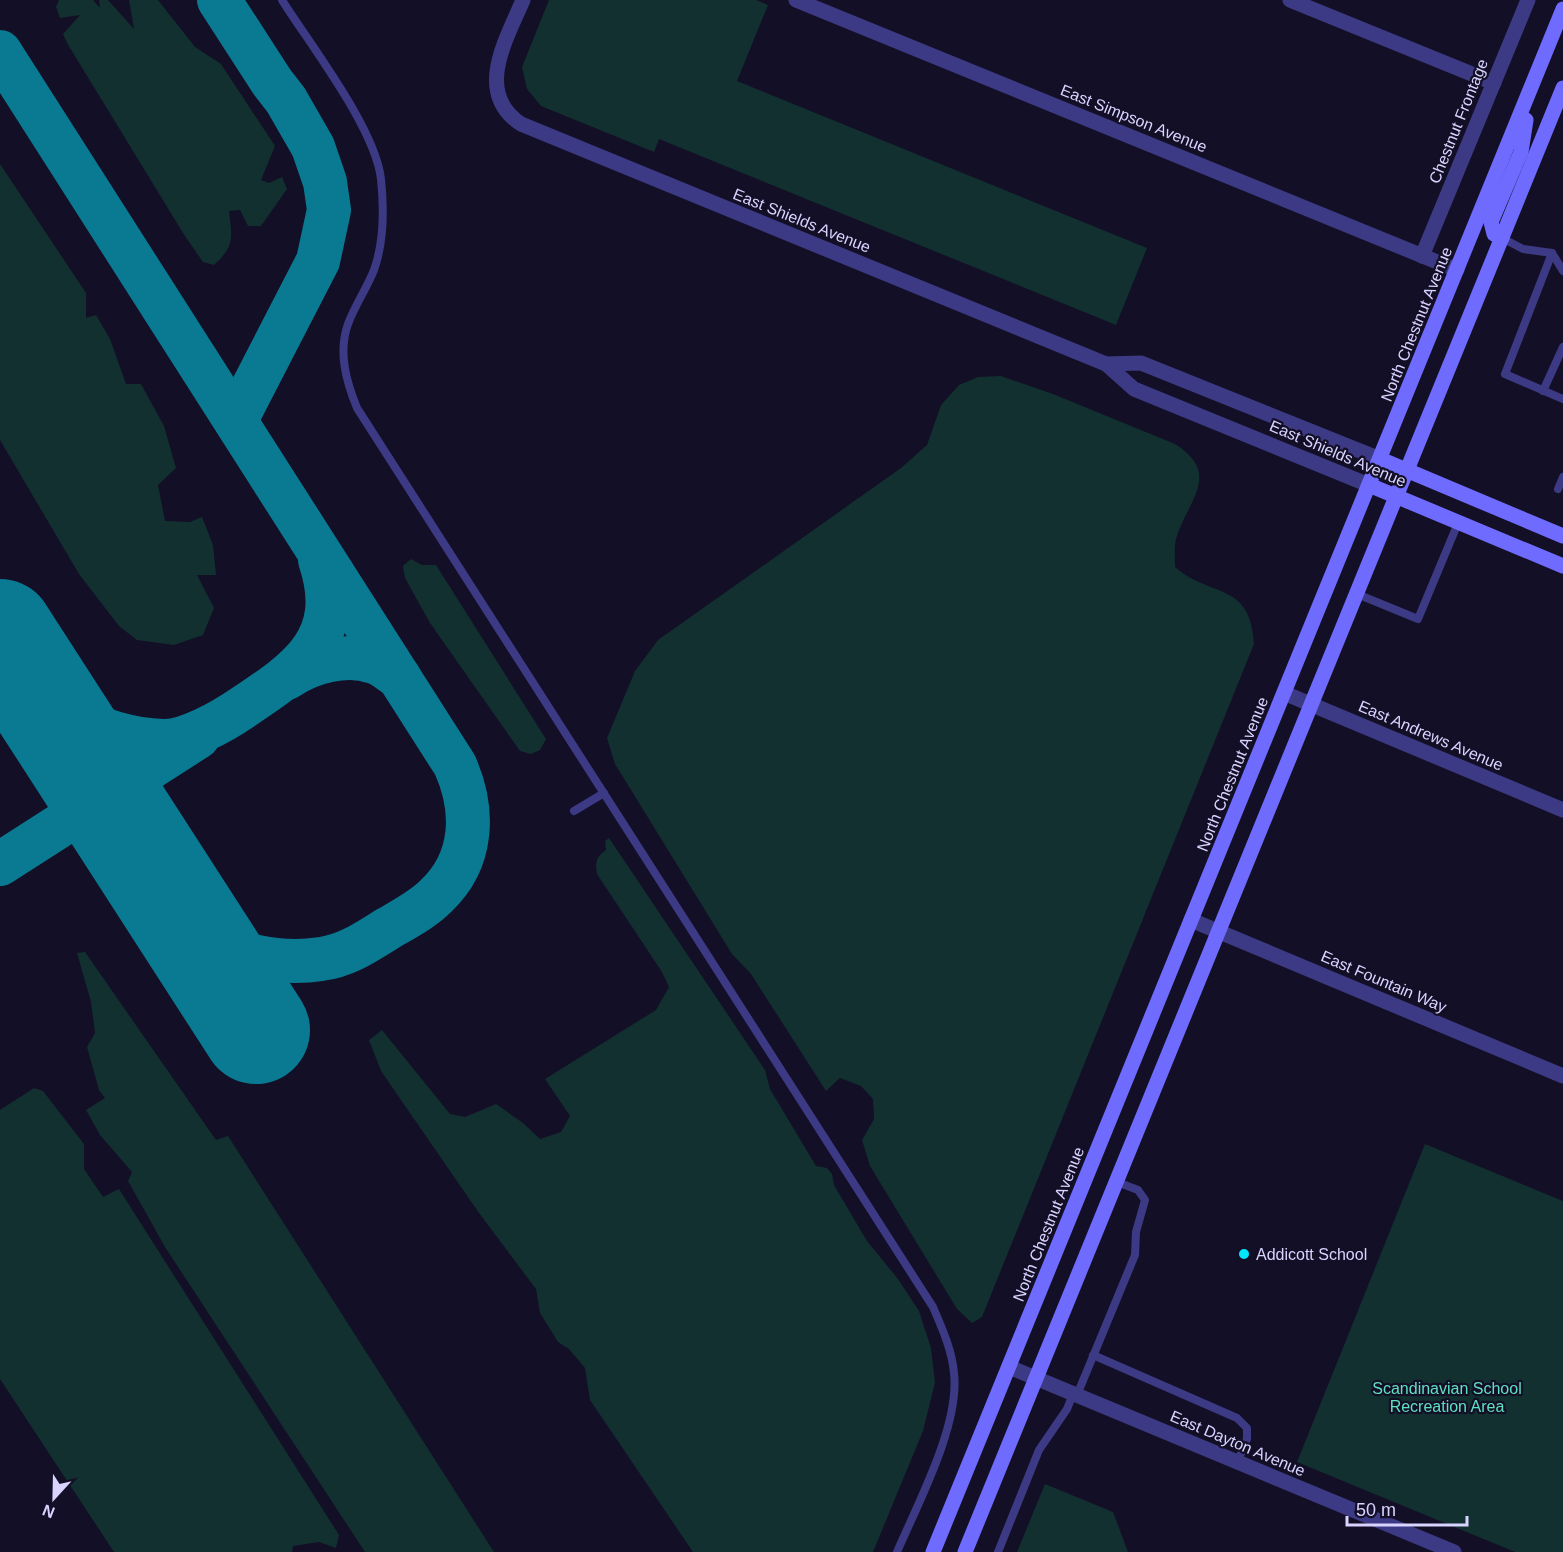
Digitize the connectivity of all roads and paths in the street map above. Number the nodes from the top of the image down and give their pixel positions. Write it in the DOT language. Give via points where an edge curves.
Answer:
graph roads {
  1 [pos="282,0"];
  2 [pos="523,0"];
  3 [pos="796,0"];
  4 [pos="1290,0"];
  5 [pos="1528,0"];
  6 [pos="1561,19"];
  7 [pos="1494,83"];
  8 [pos="1563,88"];
  9 [pos="1531,90"];
  10 [pos="1502,238"];
  11 [pos="1552,253"];
  12 [pos="1422,256"];
  13 [pos="1457,270"];
  14 [pos="1563,271"];
  15 [pos="1563,347"];
  16 [pos="1106,364"];
  17 [pos="1543,391"];
  18 [pos="1563,399"];
  19 [pos="1380,459"];
  20 [pos="1408,471"];
  21 [pos="1563,477"];
  22 [pos="1369,485"];
  23 [pos="1558,489"];
  24 [pos="1397,497"];
  25 [pos="1458,523"];
  26 [pos="1563,536"];
  27 [pos="1563,566"];
  28 [pos="1357,594"];
  29 [pos="1284,693"];
  30 [pos="1312,705"];
  31 [pos="604,793"];
  32 [pos="1563,810"];
  33 [pos="574,811"];
  34 [pos="1191,920"];
  35 [pos="1219,931"];
  36 [pos="1563,1076"];
  37 [pos="1117,1182"];
  38 [pos="1093,1355"];
  39 [pos="1009,1367"];
  40 [pos="1036,1378"];
  41 [pos="1075,1394"];
  42 [pos="1237,1463"];
  43 [pos="897,1552"];
  44 [pos="933,1552"];
  45 [pos="965,1552"];
  46 [pos="998,1552"];
  47 [pos="1454,1552"];
  1 -- 31 [label="lane" via="370,140 381,177 381,238 374,269 348,324 343,350 347,383 357,408"];
  2 -- 16 [label="street, East Shields Avenue" via="502,50 497,73 497,95 508,115 534,131"];
  3 -- 12 [label="street, East Simpson Avenue"];
  4 -- 7 [label="street"];
  5 -- 7 [label="street, Chestnut Frontage"];
  6 -- 9 [label="main road, North Chestnut Avenue"];
  7 -- 12 [label="street, Chestnut Frontage"];
  8 -- 10 [label="main road"];
  9 -- 10 [label="main road" via="1521,152 1491,222 1494,234"];
  9 -- 13 [label="main road, North Chestnut Avenue"];
  10 -- 11 [label="lane" via="1523,249"];
  10 -- 20 [label="main road"];
  11 -- 14 [label="lane"];
  11 -- 17 [label="lane" via="1505,374"];
  12 -- 13 [label="street, East Simpson Avenue"];
  13 -- 19 [label="main road, North Chestnut Avenue"];
  15 -- 17 [label="lane"];
  16 -- 19 [label="street, East Shields Avenue" via="1141,363"];
  16 -- 22 [label="street, East Shields Avenue" via="1134,389"];
  17 -- 18 [label="lane"];
  19 -- 20 [label="main road, East Shields Avenue"];
  19 -- 22 [label="main road, North Chestnut Avenue"];
  20 -- 24 [label="main road"];
  20 -- 26 [label="main road, East Shields Avenue"];
  21 -- 23 [label="lane"];
  22 -- 24 [label="main road, East Shields Avenue"];
  22 -- 29 [label="main road, North Chestnut Avenue"];
  24 -- 25 [label="main road, East Shields Avenue"];
  24 -- 28 [label="main road"];
  25 -- 27 [label="main road, East Shields Avenue"];
  25 -- 28 [label="lane" via="1418,619"];
  28 -- 30 [label="main road"];
  29 -- 30 [label="street, East Andrews Avenue"];
  29 -- 34 [label="main road, North Chestnut Avenue"];
  30 -- 32 [label="street, East Andrews Avenue"];
  30 -- 35 [label="main road"];
  31 -- 33 [label="lane"];
  31 -- 43 [label="lane" via="933,1307 946,1339 955,1390 950,1420"];
  34 -- 35 [label="street, East Fountain Way"];
  34 -- 39 [label="main road, North Chestnut Avenue"];
  35 -- 36 [label="street, East Fountain Way"];
  35 -- 37 [label="main road"];
  37 -- 38 [label="lane" via="1138,1190 1145,1200 1136,1232 1135,1255"];
  37 -- 40 [label="main road"];
  38 -- 41 [label="lane"];
  38 -- 42 [label="lane" via="1237,1418 1248,1435"];
  39 -- 40 [label="street, East Dayton Avenue"];
  39 -- 44 [label="main road, North Chestnut Avenue"];
  40 -- 41 [label="street, East Dayton Avenue"];
  40 -- 45 [label="main road"];
  41 -- 42 [label="street, East Dayton Avenue"];
  41 -- 46 [label="lane" via="1039,1450"];
  42 -- 47 [label="street, East Dayton Avenue"];
}
